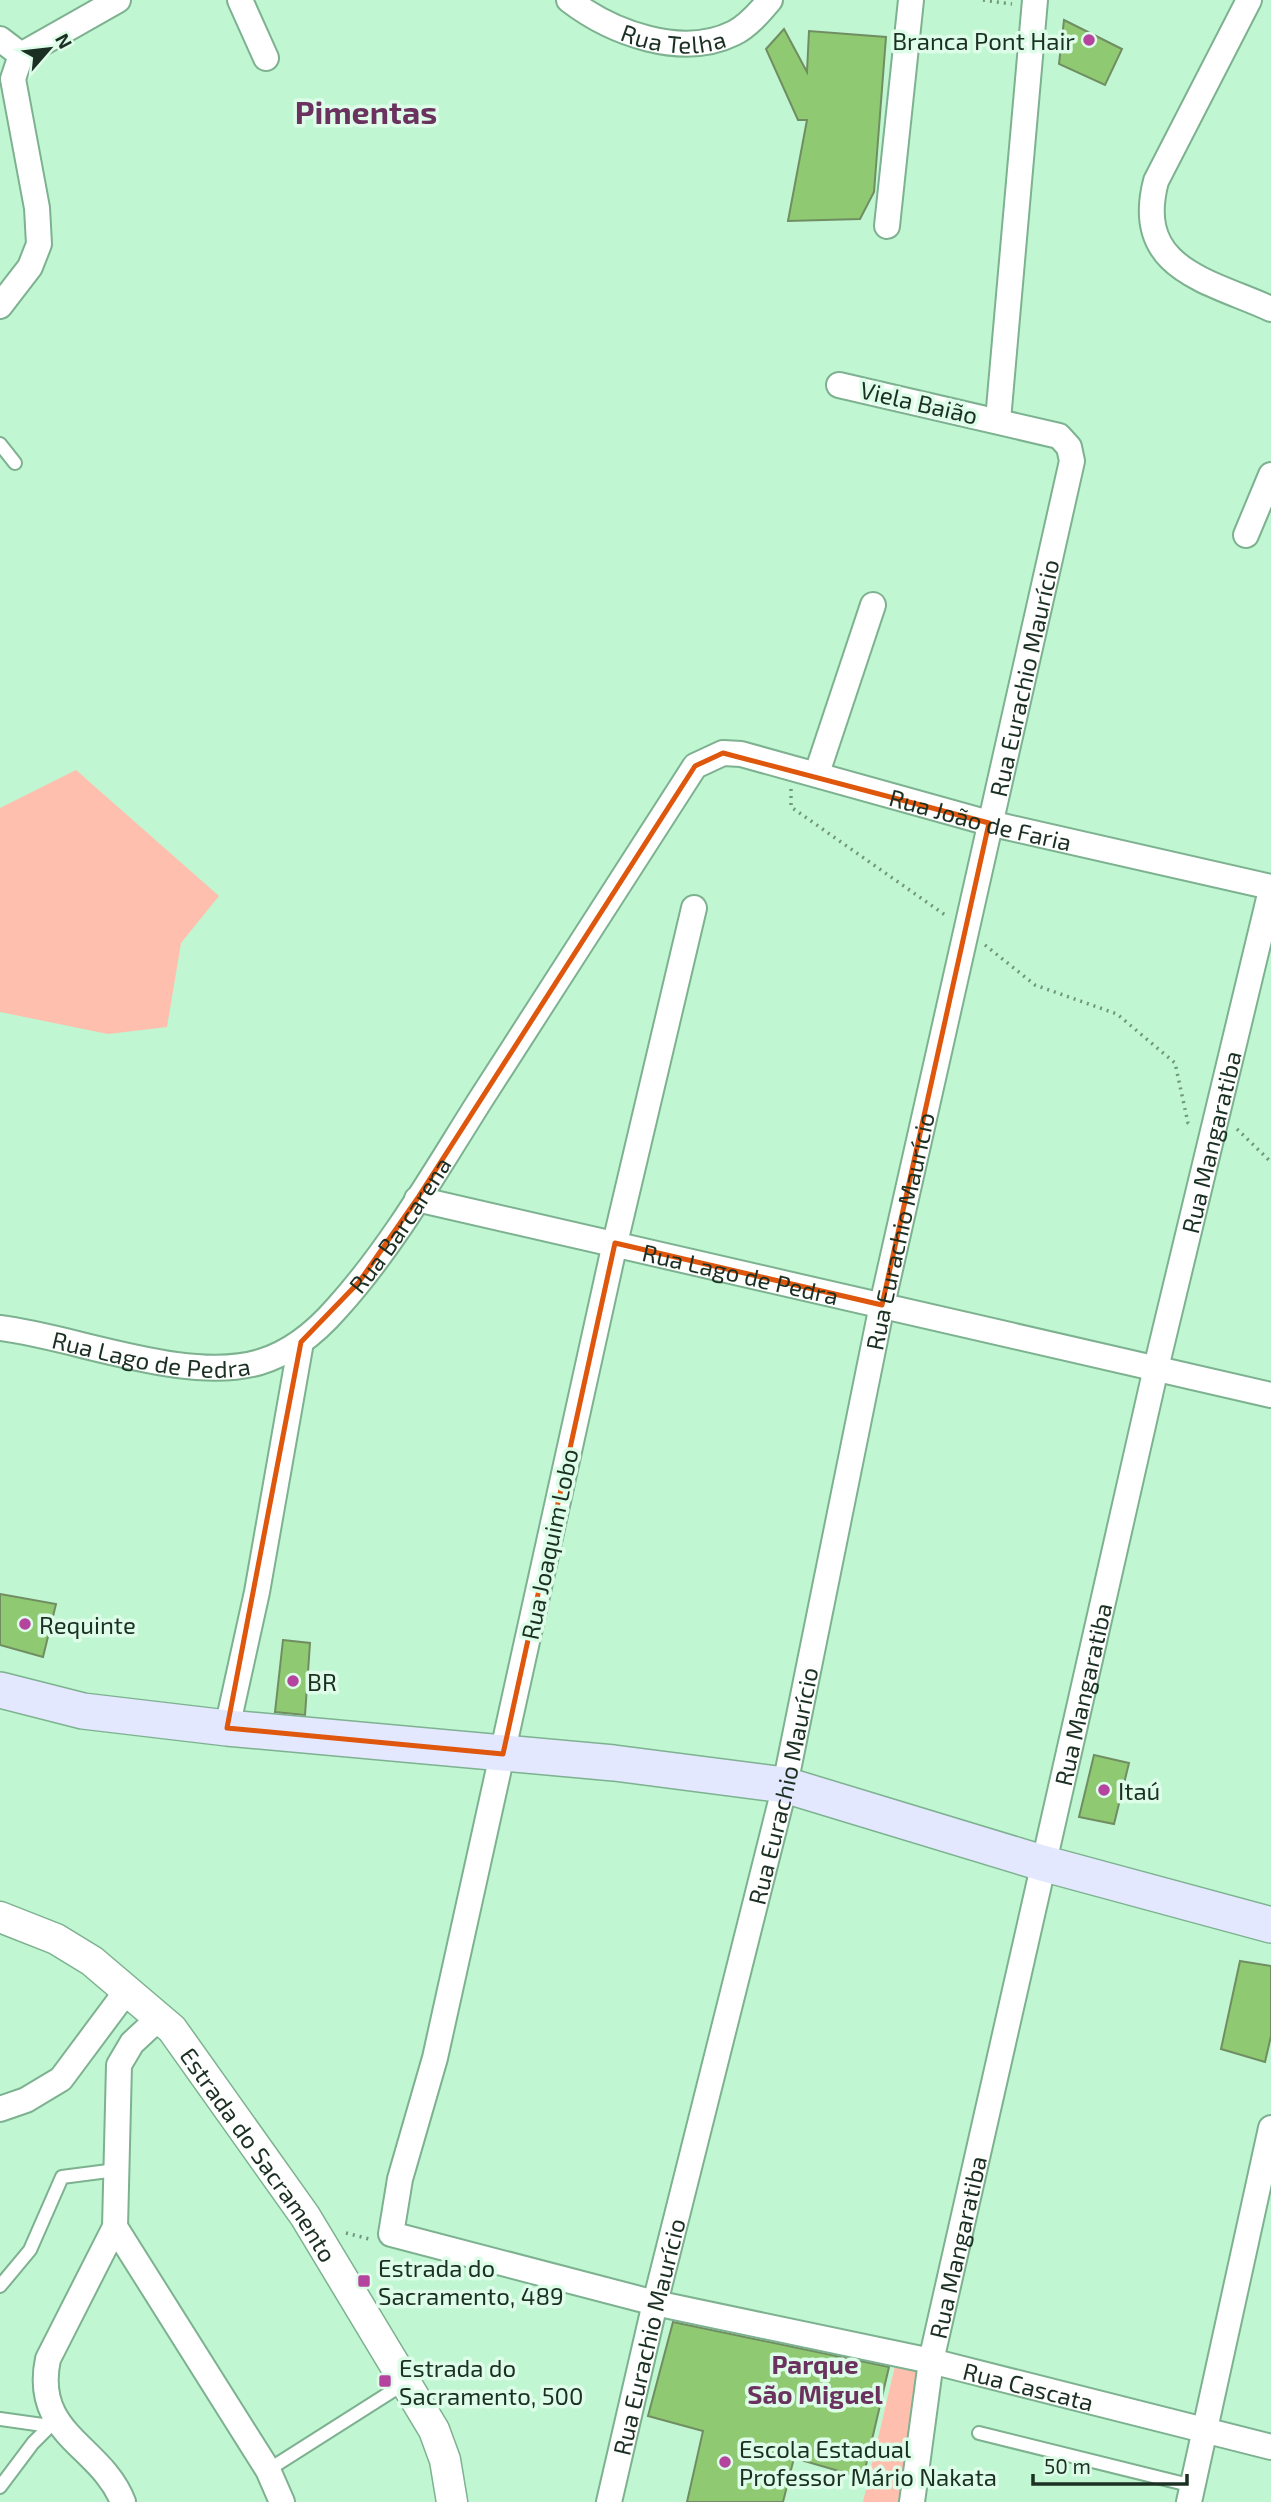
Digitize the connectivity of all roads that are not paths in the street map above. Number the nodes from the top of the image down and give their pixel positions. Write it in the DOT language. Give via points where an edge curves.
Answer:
graph roads {
  1 [pos="118,0"];
  2 [pos="240,0"];
  3 [pos="569,0"];
  4 [pos="770,0"];
  5 [pos="911,0"];
  6 [pos="1249,0"];
  7 [pos="1034,3"];
  8 [pos="0,39"];
  9 [pos="266,58"];
  10 [pos="11,61"];
  11 [pos="887,226"];
  12 [pos="0,306"];
  13 [pos="1271,309"];
  14 [pos="839,385"];
  15 [pos="998,420"];
  16 [pos="0,444"];
  17 [pos="15,463"];
  18 [pos="1271,475"];
  19 [pos="1246,535"];
  20 [pos="873,605"];
  21 [pos="695,766"];
  22 [pos="817,773"];
  23 [pos="989,823"];
  24 [pos="1271,888"];
  25 [pos="694,908"];
  26 [pos="417,1199"];
  27 [pos="615,1243"];
  28 [pos="882,1305"];
  29 [pos="0,1328"];
  30 [pos="0,1338"];
  31 [pos="301,1342"];
  32 [pos="1156,1368"];
  33 [pos="1271,1395"];
  34 [pos="0,1690"];
  35 [pos="227,1728"];
  36 [pos="503,1754"];
  37 [pos="785,1785"];
  38 [pos="1042,1863"];
  39 [pos="0,1917"];
  40 [pos="1271,1925"];
  41 [pos="128,1989"];
  42 [pos="160,2018"];
  43 [pos="75,2060"];
  44 [pos="117,2078"];
  45 [pos="0,2109"];
  46 [pos="1271,2127"];
  47 [pos="116,2170"];
  48 [pos="116,2227"];
  49 [pos="391,2234"];
  50 [pos="0,2286"];
  51 [pos="655,2302"];
  52 [pos="931,2361"];
  53 [pos="405,2383"];
  54 [pos="0,2419"];
  55 [pos="53,2423"];
  56 [pos="1206,2430"];
  57 [pos="979,2433"];
  58 [pos="1271,2447"];
  59 [pos="268,2470"];
  60 [pos="0,2487"];
  61 [pos="1191,2494"];
  62 [pos="123,2502"];
  63 [pos="282,2502"];
  64 [pos="452,2502"];
  65 [pos="609,2502"];
  66 [pos="912,2502"];
  1 -- 10 [label="street"];
  2 -- 9 [label="street"];
  3 -- 4 [label="street, Rua Telha" via="621,30 657,41 704,43 734,33"];
  5 -- 11 [label="street"];
  6 -- 13 [label="street" via="1156,181 1150,202 1152,228 1165,255 1186,271"];
  7 -- 15 [label="street"];
  8 -- 10 [label="street"];
  10 -- 12 [label="street" via="39,244 30,267"];
  14 -- 15 [label="street, Viela Baião"];
  15 -- 23 [label="street, Rua Eurachio Maurício" via="1059,436 1069,447 1072,461"];
  16 -- 17 [label="lane"];
  18 -- 19 [label="street"];
  20 -- 22 [label="street"];
  21 -- 22 [label="street, Rua João de Faria" via="723,753"];
  21 -- 26 [label="street, Rua Barcarena"];
  22 -- 23 [label="street, Rua João de Faria"];
  23 -- 24 [label="street, Rua João de Faria"];
  23 -- 28 [label="street, Rua Eurachio Maurício"];
  24 -- 32 [label="street, Rua Mangaratiba"];
  25 -- 27 [label="street, Rua Joaquim Lobo"];
  26 -- 27 [label="street, Rua Lago de Pedra"];
  26 -- 31 [label="street, Rua Barcarena" via="359,1282"];
  27 -- 28 [label="street, Rua Lago de Pedra"];
  27 -- 36 [label="street, Rua Joaquim Lobo"];
  28 -- 32 [label="street, Rua Lago de Pedra"];
  28 -- 37 [label="street, Rua Eurachio Maurício"];
  29 -- 30 [label="street"];
  29 -- 31 [label="street, Rua Lago de Pedra" via="128,1357 218,1366 260,1362"];
  31 -- 35 [label="street" via="260,1579"];
  32 -- 33 [label="street, Rua Lago de Pedra"];
  32 -- 38 [label="street, Rua Mangaratiba"];
  34 -- 35 [label="main road" via="83,1711"];
  35 -- 36 [label="main road"];
  36 -- 37 [label="main road"];
  36 -- 49 [label="street, Rua Joaquim Lobo" via="435,2058 400,2179"];
  37 -- 38 [label="main road"];
  37 -- 51 [label="street, Rua Eurachio Maurício"];
  38 -- 40 [label="main road"];
  38 -- 52 [label="street, Rua Mangaratiba"];
  39 -- 41 [label="street, Estrada do Sacramento" via="55,1939"];
  41 -- 42 [label="street, Estrada do Sacramento"];
  41 -- 43 [label="street"];
  42 -- 44 [label="street" via="132,2043"];
  42 -- 53 [label="street, Estrada do Sacramento" via="305,2216"];
  43 -- 44 [label="street" via="99,2059"];
  43 -- 45 [label="street" via="46,2089"];
  44 -- 47 [label="street"];
  46 -- 56 [label="street"];
  47 -- 48 [label="street"];
  47 -- 50 [label="lane" via="62,2176 30,2250"];
  48 -- 55 [label="street" via="48,2359 44,2382"];
  48 -- 59 [label="street"];
  49 -- 51 [label="street, Rua Cascata"];
  51 -- 52 [label="street, Rua Cascata"];
  51 -- 65 [label="street, Rua Eurachio Maurício"];
  52 -- 56 [label="street, Rua Cascata"];
  52 -- 66 [label="street, Rua Mangaratiba"];
  53 -- 59 [label="lane"];
  53 -- 64 [label="street, Estrada do Sacramento" via="434,2430"];
  54 -- 55 [label="lane"];
  55 -- 60 [label="lane"];
  55 -- 62 [label="street"];
  56 -- 58 [label="street, Rua Cascata"];
  56 -- 61 [label="street"];
  57 -- 61 [label="lane"];
  59 -- 63 [label="street"];
}
